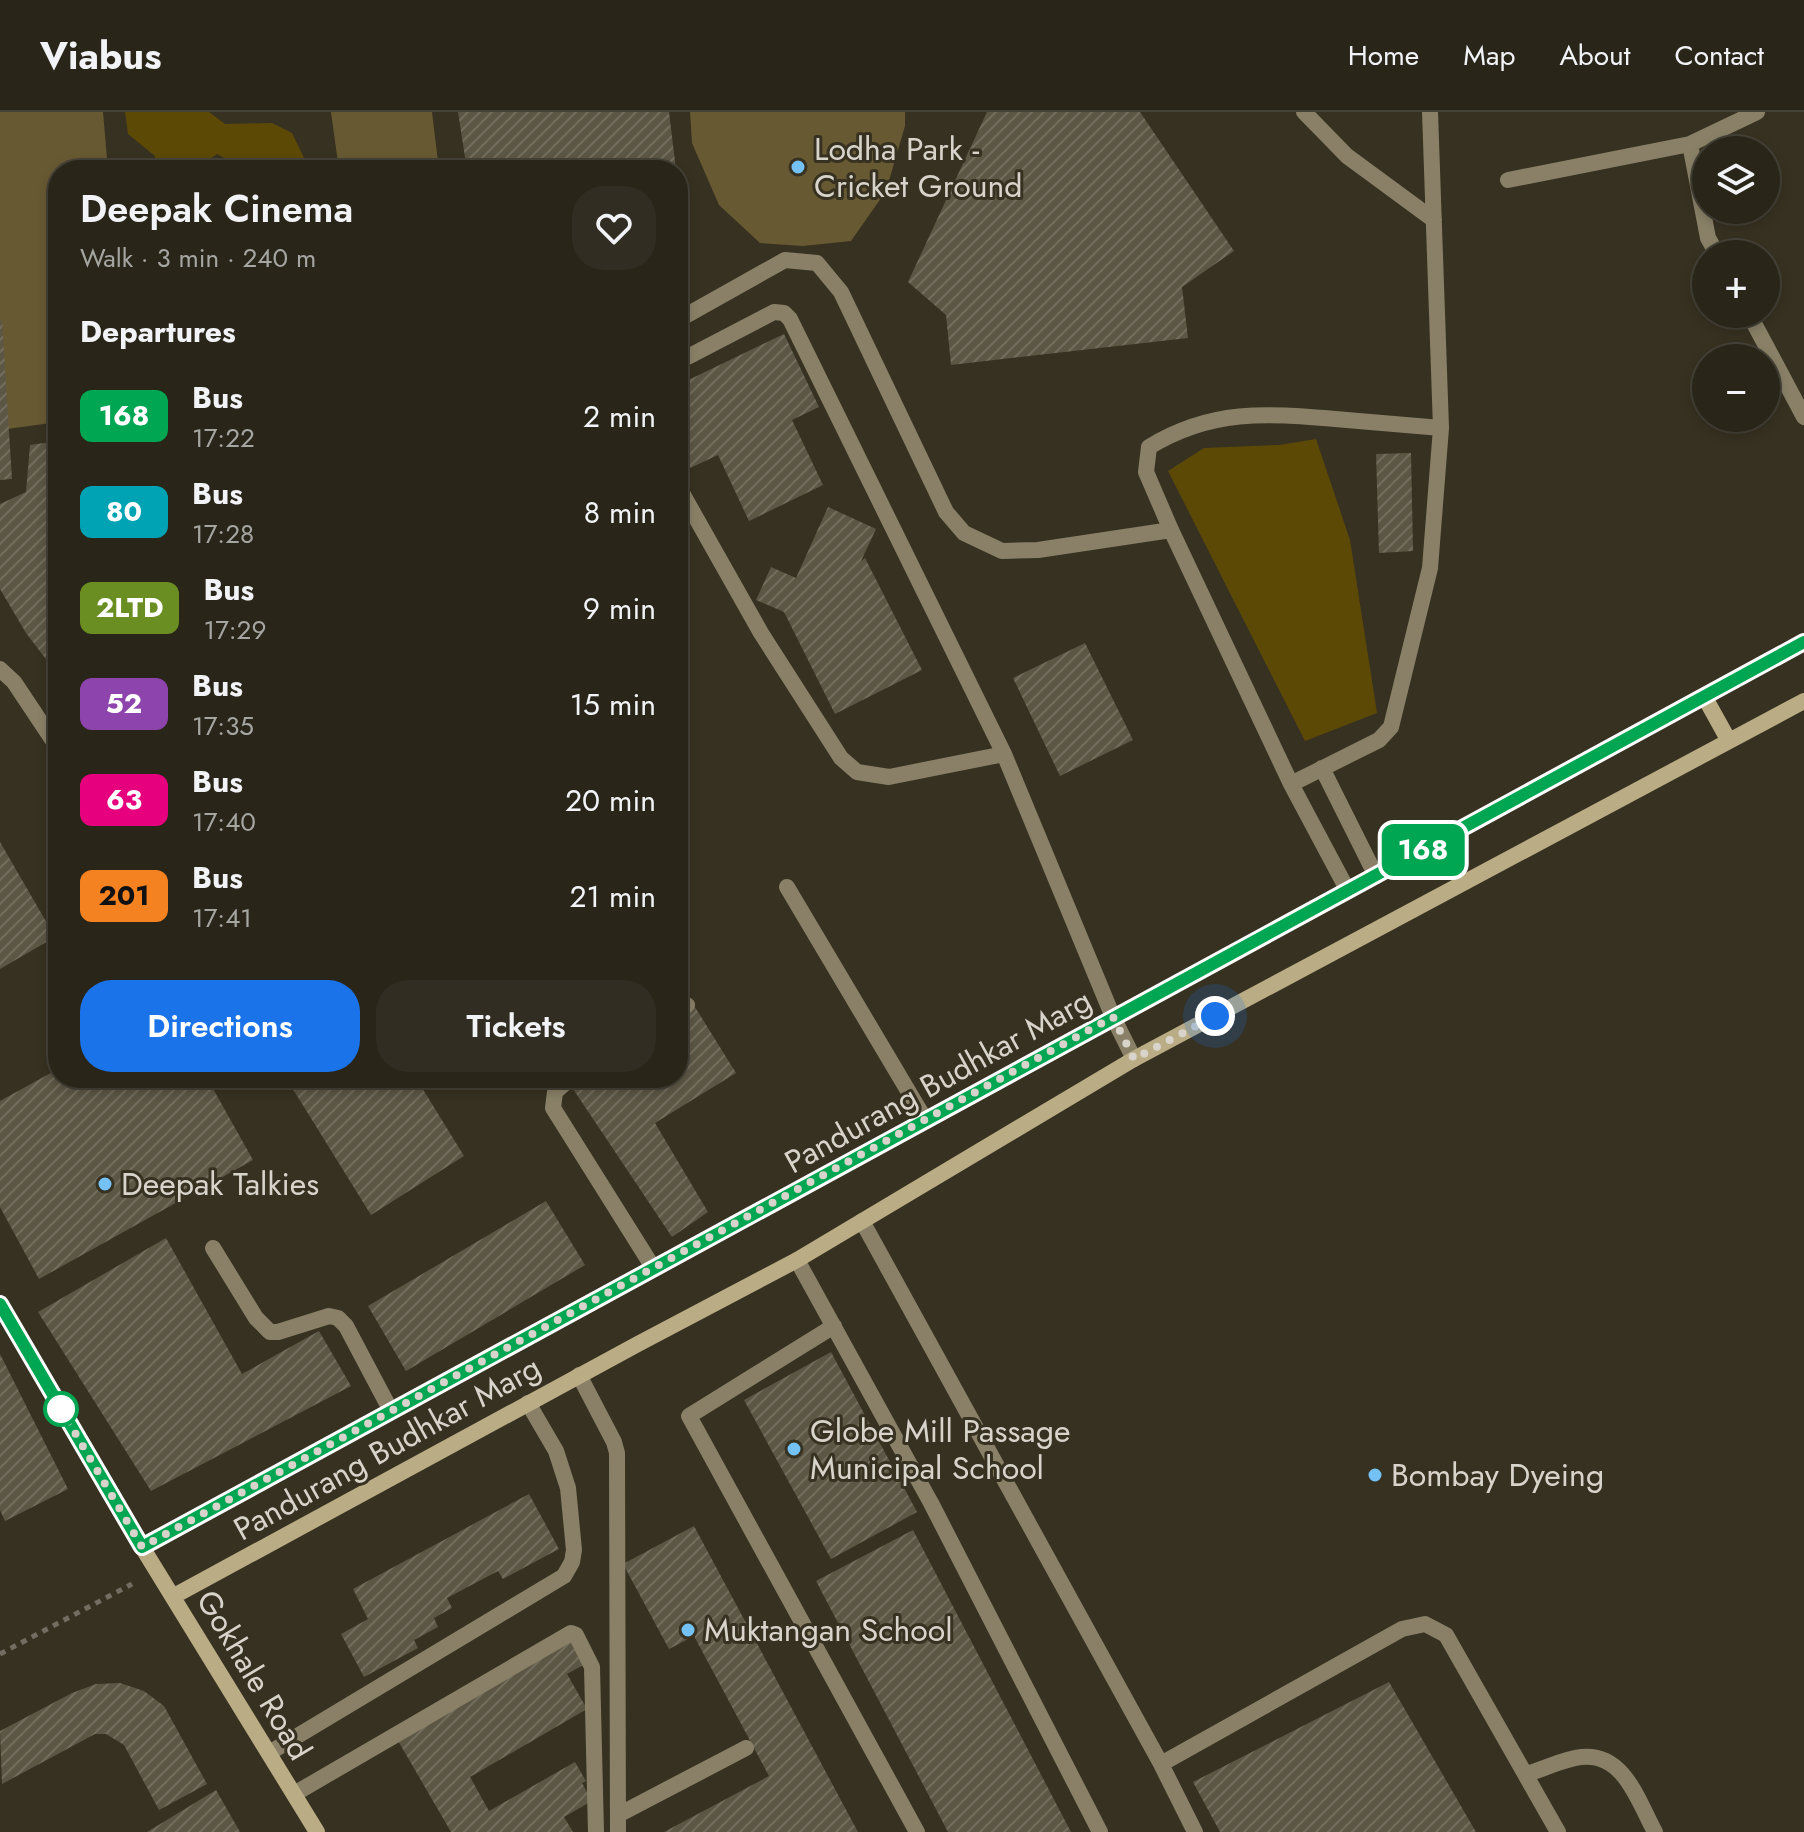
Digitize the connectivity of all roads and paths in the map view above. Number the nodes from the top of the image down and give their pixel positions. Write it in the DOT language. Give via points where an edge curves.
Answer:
graph roads {
  1 [pos="1304,112"];
  2 [pos="1430,112"];
  3 [pos="1757,112"];
  4 [pos="1690,144"];
  5 [pos="1508,180"];
  6 [pos="1434,220"];
  7 [pos="1709,240"];
  8 [pos="688,314"];
  9 [pos="1756,328"];
  10 [pos="688,357"];
  11 [pos="1804,417"];
  12 [pos="1441,428"];
  13 [pos="688,504"];
  14 [pos="1171,530"];
  15 [pos="1804,642"];
  16 [pos="0,669"];
  17 [pos="1704,696"];
  18 [pos="1804,701"];
  19 [pos="48,733"];
  20 [pos="1729,741"];
  21 [pos="1004,754"];
  22 [pos="1322,768"];
  23 [pos="1291,784"];
  24 [pos="1376,876"];
  25 [pos="787,887"];
  26 [pos="1348,891"];
  27 [pos="1113,1017"];
  28 [pos="1134,1059"];
  29 [pos="560,1088"];
  30 [pos="926,1121"];
  31 [pos="862,1221"];
  32 [pos="213,1248"];
  33 [pos="797,1260"];
  34 [pos="654,1269"];
  35 [pos="0,1304"];
  36 [pos="834,1326"];
  37 [pos="579,1375"];
  38 [pos="528,1403"];
  39 [pos="391,1411"];
  40 [pos="142,1547"];
  41 [pos="157,1571"];
  42 [pos="174,1596"];
  43 [pos="0,1654"];
  44 [pos="746,1748"];
  45 [pos="269,1753"];
  46 [pos="1161,1764"];
  47 [pos="1526,1774"];
  48 [pos="294,1794"];
  49 [pos="618,1815"];
  50 [pos="317,1832"];
  51 [pos="596,1832"];
  52 [pos="618,1832"];
  53 [pos="917,1832"];
  54 [pos="1100,1832"];
  55 [pos="1195,1832"];
  56 [pos="1558,1832"];
  57 [pos="1655,1832"];
  1 -- 6 [label="street" via="1347,156"];
  2 -- 6 [label="street"];
  3 -- 4 [label="street"];
  4 -- 5 [label="street"];
  4 -- 7 [label="street"];
  6 -- 12 [label="street"];
  8 -- 14 [label="street" via="785,260 817,263 841,292 946,512 964,533 1002,551"];
  9 -- 11 [label="street"];
  10 -- 21 [label="street" via="774,312 790,319"];
  12 -- 14 [label="street" via="1265,413 1172,433 1149,447 1146,472"];
  12 -- 22 [label="street" via="1430,568 1391,727 1379,740"];
  13 -- 21 [label="street" via="761,633 841,758 857,772 889,777"];
  14 -- 23 [label="street"];
  15 -- 17 [label="main road, Pandurang Budhkar Marg"];
  16 -- 19 [label="street"];
  17 -- 20 [label="main road"];
  17 -- 24 [label="main road, Pandurang Budhkar Marg"];
  18 -- 20 [label="main road, Pandurang Budhkar Marg"];
  20 -- 28 [label="main road, Pandurang Budhkar Marg"];
  21 -- 27 [label="street"];
  22 -- 23 [label="street"];
  22 -- 24 [label="street"];
  23 -- 26 [label="street"];
  24 -- 26 [label="main road, Pandurang Budhkar Marg"];
  25 -- 30 [label="street"];
  26 -- 27 [label="main road, Pandurang Budhkar Marg"];
  27 -- 28 [label="street"];
  27 -- 30 [label="main road, Pandurang Budhkar Marg"];
  28 -- 31 [label="main road, Pandurang Budhkar Marg"];
  29 -- 34 [label="street" via="553,1108 558,1120"];
  30 -- 34 [label="main road, Pandurang Budhkar Marg"];
  31 -- 33 [label="main road, Pandurang Budhkar Marg"];
  31 -- 46 [label="street"];
  32 -- 39 [label="street" via="270,1332 338,1318"];
  33 -- 36 [label="street"];
  33 -- 37 [label="main road, Pandurang Budhkar Marg"];
  34 -- 39 [label="main road, Pandurang Budhkar Marg"];
  35 -- 40 [label="main road, Gokhale Road"];
  36 -- 53 [label="street" via="689,1416"];
  36 -- 54 [label="street"];
  37 -- 38 [label="main road, Pandurang Budhkar Marg"];
  37 -- 49 [label="street" via="617,1453"];
  38 -- 42 [label="main road, Pandurang Budhkar Marg"];
  38 -- 45 [label="street" via="556,1451 568,1488 574,1550 564,1576"];
  39 -- 40 [label="main road, Pandurang Budhkar Marg"];
  40 -- 41 [label="main road, Gokhale Road"];
  41 -- 42 [label="main road, Gokhale Road"];
  41 -- 43 [label="path"];
  42 -- 45 [label="main road, Gokhale Road"];
  44 -- 49 [label="street"];
  45 -- 48 [label="main road, Gokhale Road"];
  46 -- 47 [label="street" via="1402,1629 1425,1624 1446,1635"];
  46 -- 55 [label="street"];
  47 -- 56 [label="street"];
  47 -- 57 [label="street" via="1580,1757 1605,1757 1620,1769"];
  48 -- 50 [label="main road, Gokhale Road"];
  48 -- 51 [label="street" via="571,1633 592,1667"];
  49 -- 52 [label="street"];
}
